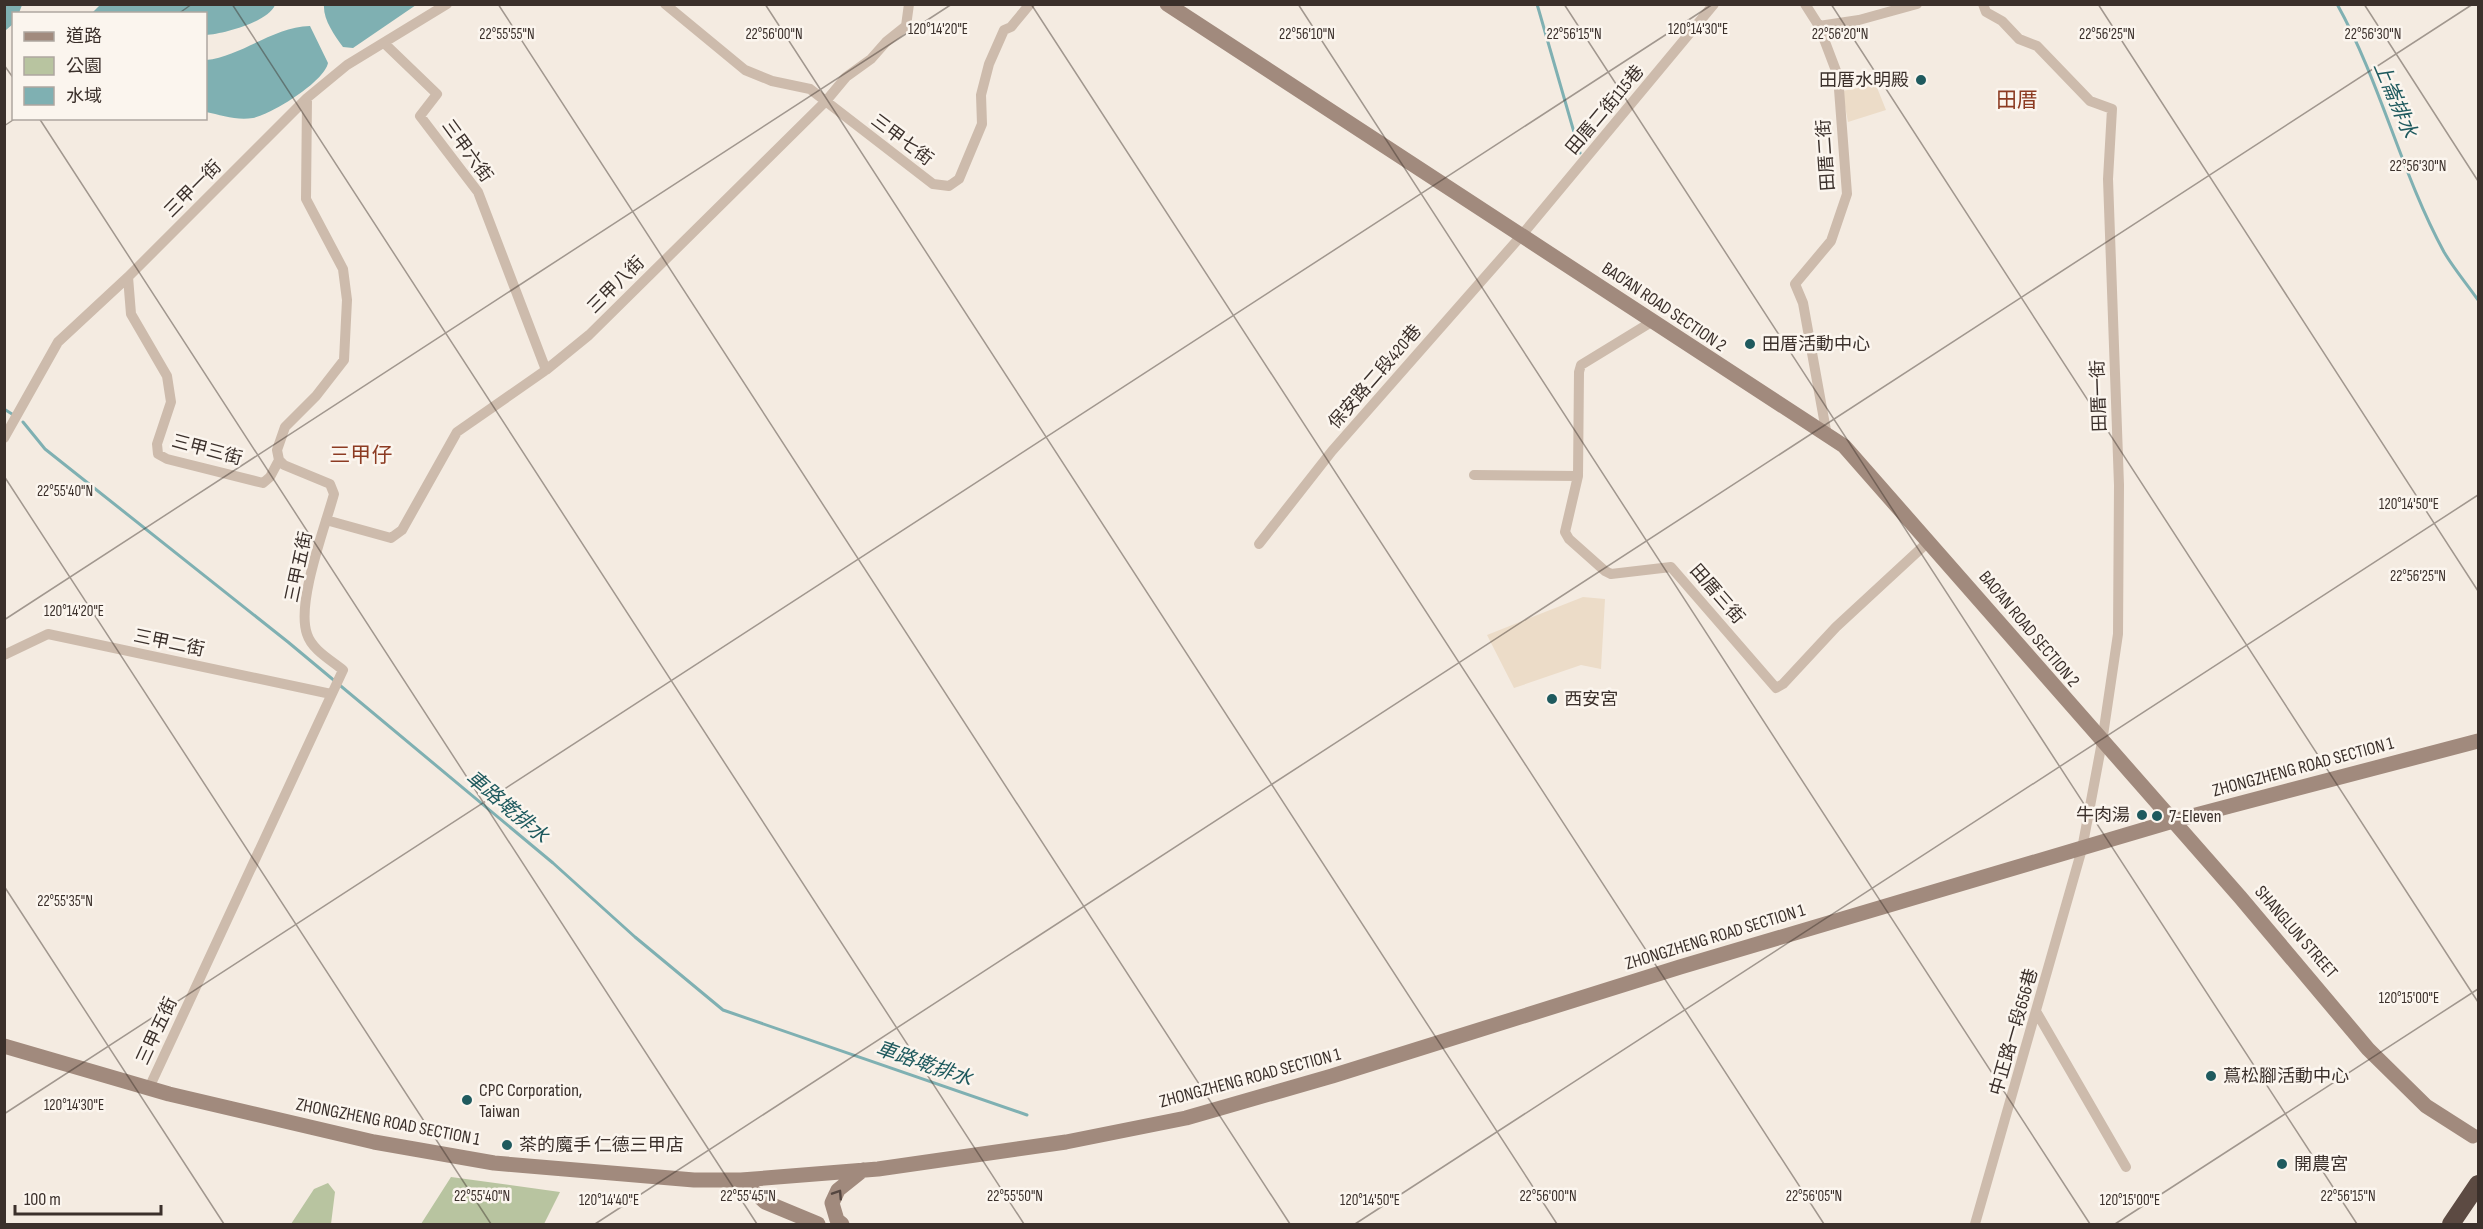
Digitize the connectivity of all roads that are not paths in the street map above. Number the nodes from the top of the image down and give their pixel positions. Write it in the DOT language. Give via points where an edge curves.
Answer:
graph roads {
  1 [pos="447,4"];
  2 [pos="665,4"];
  3 [pos="909,4"];
  4 [pos="1030,4"];
  5 [pos="1167,4"];
  6 [pos="1714,4"];
  7 [pos="1805,4"];
  8 [pos="1917,4"];
  9 [pos="1983,4"];
  10 [pos="1819,26"];
  11 [pos="384,43"];
  12 [pos="307,98"];
  13 [pos="826,101"];
  14 [pos="1521,237"];
  15 [pos="128,278"];
  16 [pos="1653,321"];
  17 [pos="546,370"];
  18 [pos="1827,436"];
  19 [pos="4,438"];
  20 [pos="279,460"];
  21 [pos="1474,475"];
  22 [pos="1578,476"];
  23 [pos="327,520"];
  24 [pos="1928,542"];
  25 [pos="1259,544"];
  26 [pos="4,655"];
  27 [pos="331,694"];
  28 [pos="2478,741"];
  29 [pos="2102,742"];
  30 [pos="2173,821"];
  31 [pos="2082,849"];
  32 [pos="2037,1013"];
  33 [pos="4,1046"];
  34 [pos="149,1088"];
  35 [pos="2473,1136"];
  36 [pos="2126,1167"];
  37 [pos="863,1170"];
  38 [pos="741,1180"];
  39 [pos="2477,1182"];
  40 [pos="818,1224"];
  41 [pos="842,1224"];
  42 [pos="1975,1224"];
  43 [pos="2451,1224"];
  1 -- 11 [label="street, 三甲一街"];
  2 -- 13 [label="street, 三甲七街" via="745,70 810,89"];
  3 -- 13 [label="street, 三甲八街" via="906,26 846,77"];
  4 -- 13 [label="street, 三甲七街" via="1004,30 989,63 981,95 982,124 959,179 949,186 933,184"];
  5 -- 14 [label="main road, BAO’AN ROAD SECTION 2"];
  6 -- 14 [label="street, 田厝二街115巷"];
  7 -- 10 [label="street, 田厝二街"];
  8 -- 10 [label="street"];
  9 -- 29 [label="street, 田厝一街" via="1986,12 2002,21 2019,39 2037,46 2090,101 2112,109 2109,179 2119,485 2118,634"];
  10 -- 18 [label="street, 田厝二街" via="1838,76 1847,194 1831,241 1795,285 1803,303"];
  11 -- 12 [label="street, 三甲一街" via="347,65"];
  11 -- 17 [label="street, 三甲六街" via="437,94 420,116 478,192"];
  12 -- 15 [label="street, 三甲一街"];
  12 -- 20 [label="street" via="306,199 343,269 347,300 344,360 285,427 277,450"];
  13 -- 17 [label="street, 三甲八街" via="589,335"];
  14 -- 16 [label="main road, BAO’AN ROAD SECTION 2"];
  14 -- 25 [label="street, 保安路二段420巷" via="1332,451"];
  15 -- 19 [label="street, 三甲一街" via="58,342"];
  15 -- 20 [label="street, 三甲三街" via="131,314 167,376 171,402 157,444 158,454 263,483"];
  16 -- 18 [label="main road, BAO’AN ROAD SECTION 2"];
  16 -- 22 [label="street, 田厝三街" via="1581,365"];
  17 -- 23 [label="street, 三甲八街" via="457,432 402,530 391,538"];
  18 -- 24 [label="main road, BAO’AN ROAD SECTION 2" via="1844,446"];
  20 -- 23 [label="street, 三甲五街" via="330,484 333,494"];
  21 -- 22 [label="street"];
  22 -- 24 [label="street, 田厝三街" via="1565,522 1569,539 1611,574 1671,567 1776,688"];
  23 -- 27 [label="street, 三甲五街" via="306,600 306,633 313,646 343,670"];
  24 -- 29 [label="main road, BAO’AN ROAD SECTION 2"];
  26 -- 27 [label="street, 三甲二街" via="48,634"];
  27 -- 34 [label="street, 三甲五街"];
  28 -- 30 [label="main road, ZHONGZHENG ROAD SECTION 1"];
  29 -- 30 [label="main road, BAO’AN ROAD SECTION 2"];
  29 -- 31 [label="street, 田厝一街"];
  30 -- 31 [label="main road, ZHONGZHENG ROAD SECTION 1"];
  30 -- 35 [label="main road, SHANGLUN STREET" via="2368,1049 2426,1106"];
  31 -- 32 [label="street, 中正路一段656巷"];
  31 -- 37 [label="main road, ZHONGZHENG ROAD SECTION 1" via="1186,1118 1066,1142"];
  32 -- 36 [label="street"];
  32 -- 42 [label="street, 中正路一段656巷"];
  33 -- 34 [label="main road, ZHONGZHENG ROAD SECTION 1"];
  34 -- 38 [label="main road, ZHONGZHENG ROAD SECTION 1" via="374,1142 494,1163 588,1173"];
  37 -- 38 [label="main road, ZHONGZHENG ROAD SECTION 1"];
  41 -- 37 [label="main road, one-way" via="832,1203 838,1190"];
  38 -- 40 [label="main road" via="765,1202"];
  39 -- 43 [label="highway"];
}
